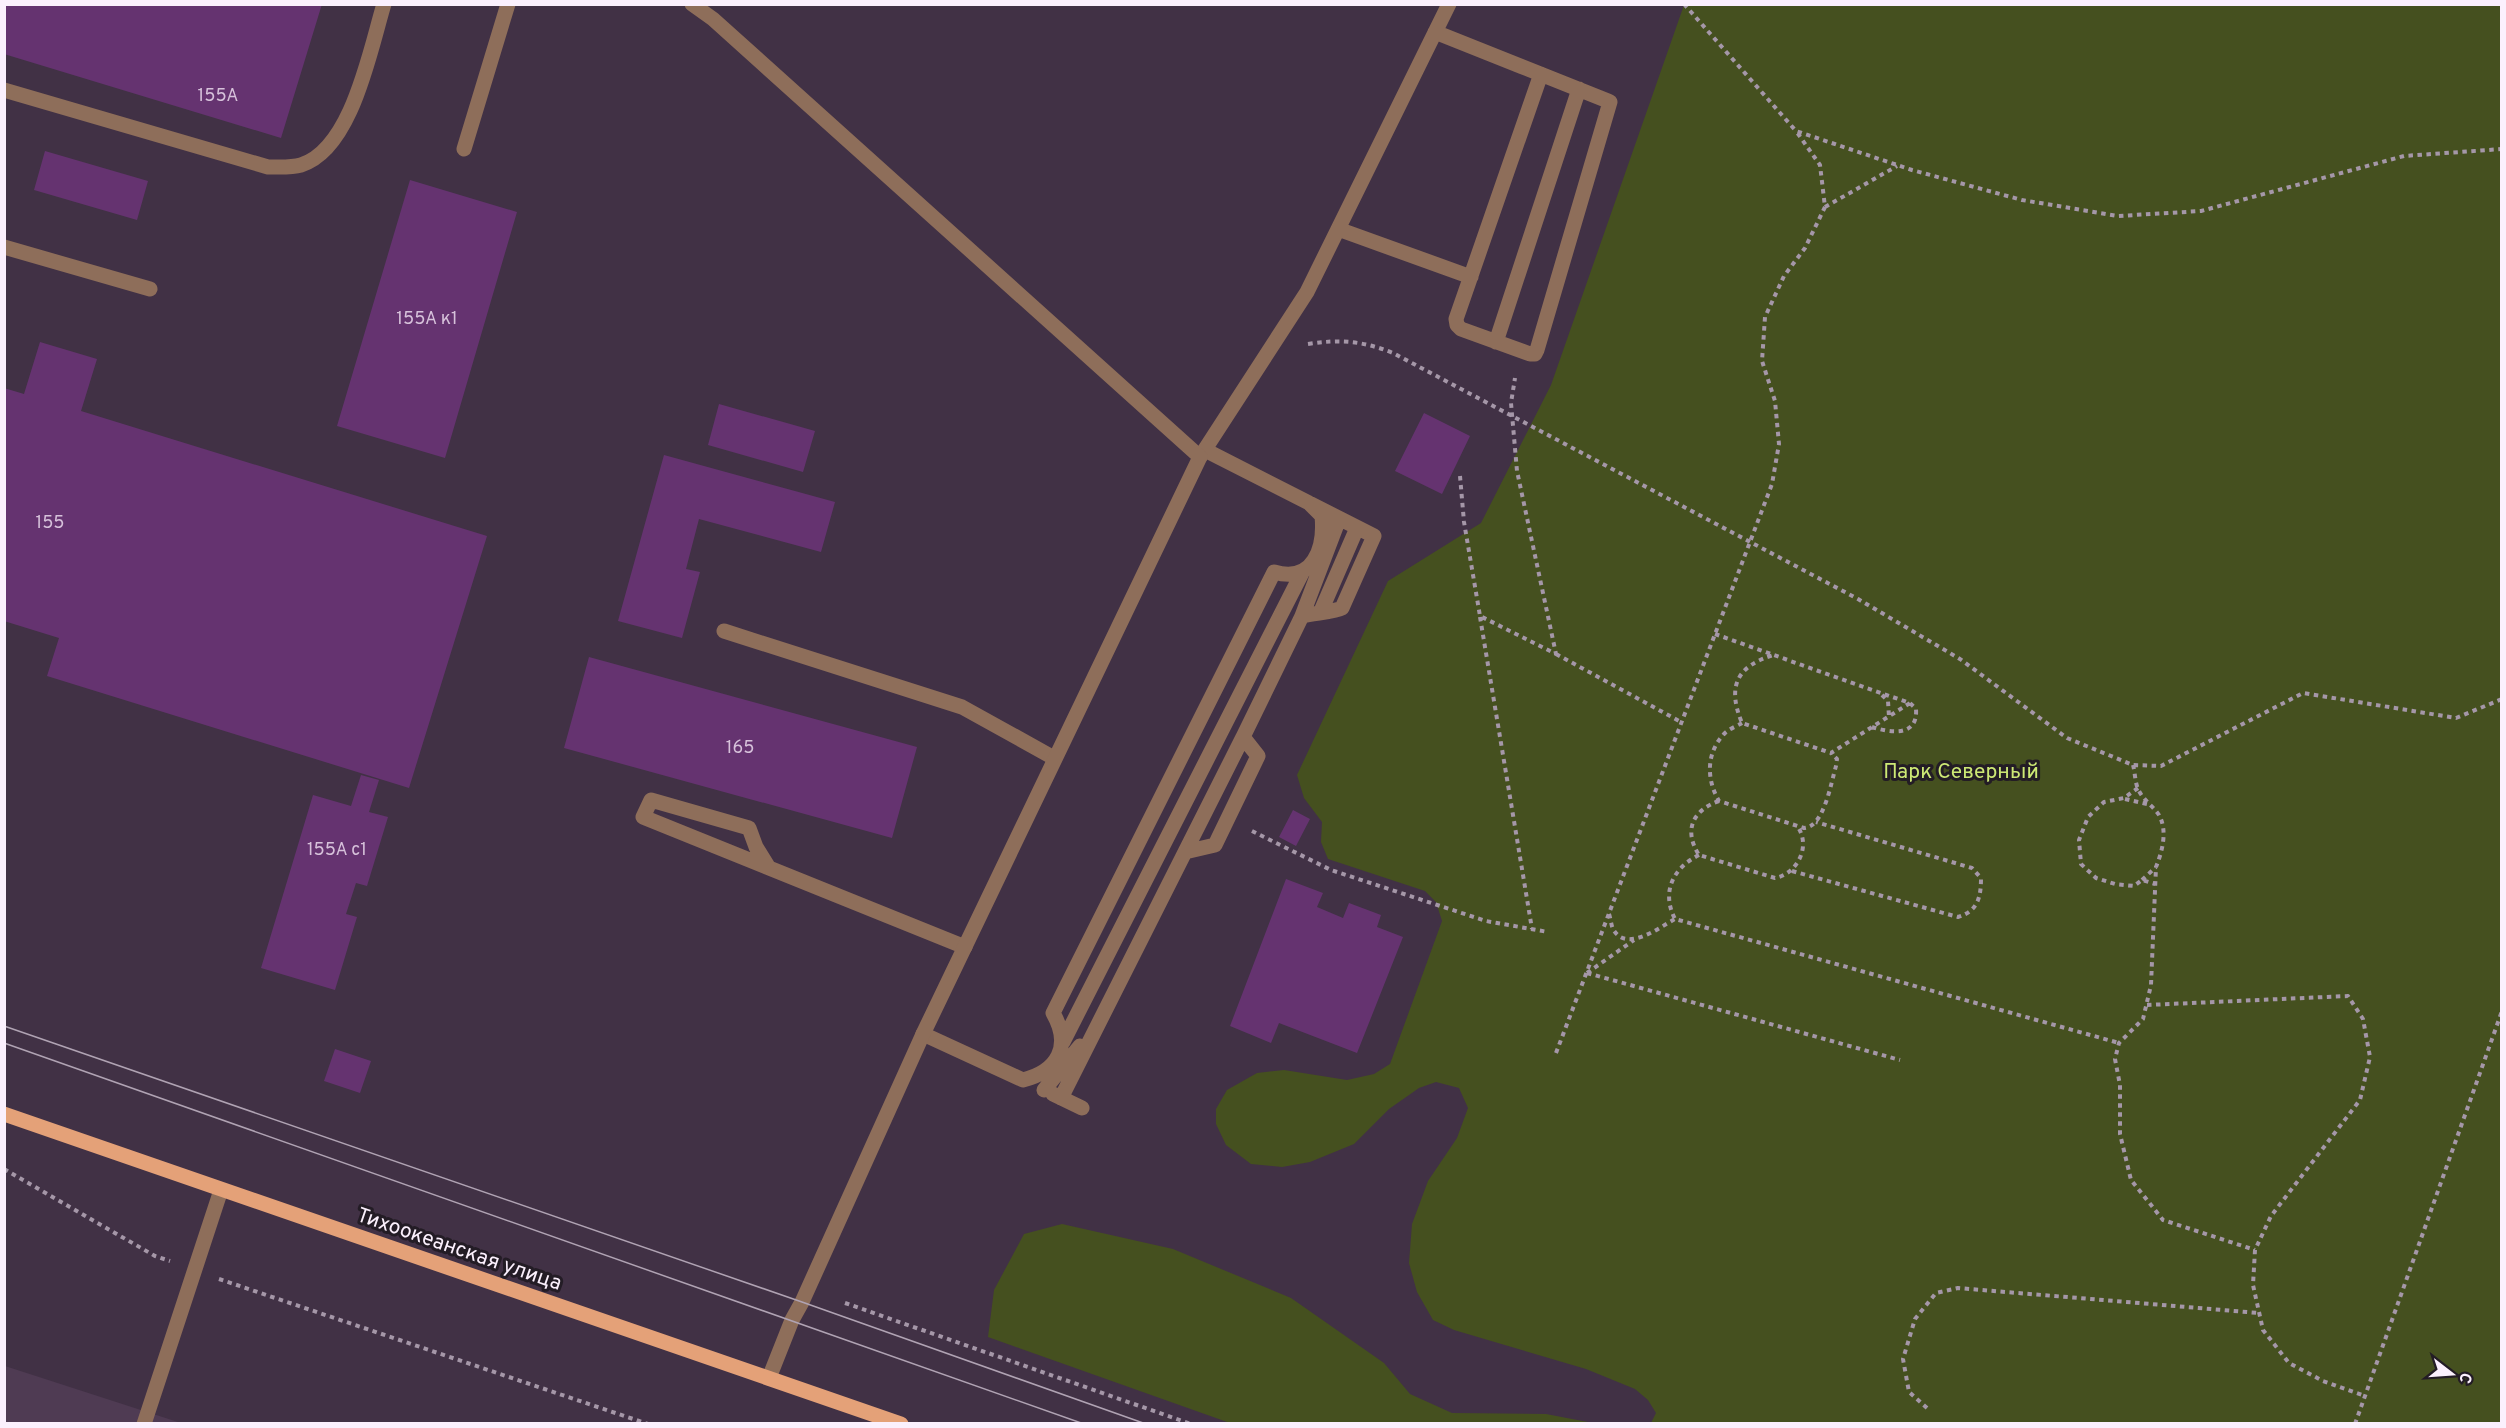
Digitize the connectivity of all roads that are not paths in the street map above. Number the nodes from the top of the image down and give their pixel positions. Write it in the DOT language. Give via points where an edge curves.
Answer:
graph roads {
  1 [pos="384,4"];
  2 [pos="508,4"];
  3 [pos="692,4"];
  4 [pos="1449,4"];
  5 [pos="1435,32"];
  6 [pos="1541,74"];
  7 [pos="1579,89"];
  8 [pos="4,90"];
  9 [pos="464,149"];
  10 [pos="1338,229"];
  11 [pos="4,246"];
  12 [pos="1471,277"];
  13 [pos="150,289"];
  14 [pos="1496,342"];
  15 [pos="1203,454"];
  16 [pos="1309,503"];
  17 [pos="1339,519"];
  18 [pos="1303,571"];
  19 [pos="1302,616"];
  20 [pos="724,632"];
  21 [pos="1243,737"];
  22 [pos="1054,758"];
  23 [pos="1185,852"];
  24 [pos="769,868"];
  25 [pos="965,947"];
  26 [pos="1100,1020"];
  27 [pos="923,1034"];
  28 [pos="1061,1046"];
  29 [pos="1023,1080"];
  30 [pos="1044,1090"];
  31 [pos="1061,1098"];
  32 [pos="1082,1108"];
  33 [pos="4,1114"];
  34 [pos="221,1190"];
  35 [pos="769,1378"];
  36 [pos="144,1424"];
  37 [pos="900,1424"];
  1 -- 8 [label="street" via="348,118 328,148 301,165 268,167"];
  2 -- 9 [label="street"];
  3 -- 15 [label="street"];
  4 -- 5 [label="street"];
  5 -- 6 [label="street"];
  5 -- 10 [label="street"];
  6 -- 7 [label="street"];
  6 -- 12 [label="street"];
  7 -- 14 [label="street"];
  7 -- 14 [label="street" via="1610,104 1537,350 1535,354 1523,352"];
  10 -- 12 [label="street"];
  10 -- 15 [label="street" via="1307,292"];
  11 -- 13 [label="street"];
  12 -- 14 [label="street" via="1457,326"];
  15 -- 16 [label="street"];
  15 -- 22 [label="street"];
  16 -- 17 [label="street"];
  16 -- 18 [label="street" via="1322,516 1324,537 1316,558"];
  17 -- 19 [label="street"];
  17 -- 19 [label="street" via="1357,528 1321,611"];
  18 -- 28 [label="street"];
  18 -- 28 [label="street" via="1284,575 1274,572 1053,1013 1062,1028"];
  19 -- 21 [label="street"];
  20 -- 22 [label="street" via="962,707"];
  21 -- 23 [label="street"];
  21 -- 23 [label="street" via="1258,756 1215,845"];
  22 -- 25 [label="street"];
  23 -- 26 [label="street"];
  24 -- 24 [label="street" via="643,818 651,800 749,828"];
  24 -- 25 [label="street"];
  25 -- 27 [label="street"];
  26 -- 30 [label="street"];
  26 -- 31 [label="street"];
  27 -- 29 [label="street"];
  27 -- 35 [label="street"];
  28 -- 29 [label="street" via="1054,1065 1041,1076"];
  29 -- 30 [label="street"];
  30 -- 31 [label="street"];
  31 -- 32 [label="street"];
  33 -- 34 [label="main road, Тихоокеанская улица"];
  34 -- 35 [label="main road, Тихоокеанская улица"];
  34 -- 36 [label="street"];
  35 -- 37 [label="main road, Тихоокеанская улица"];
}
